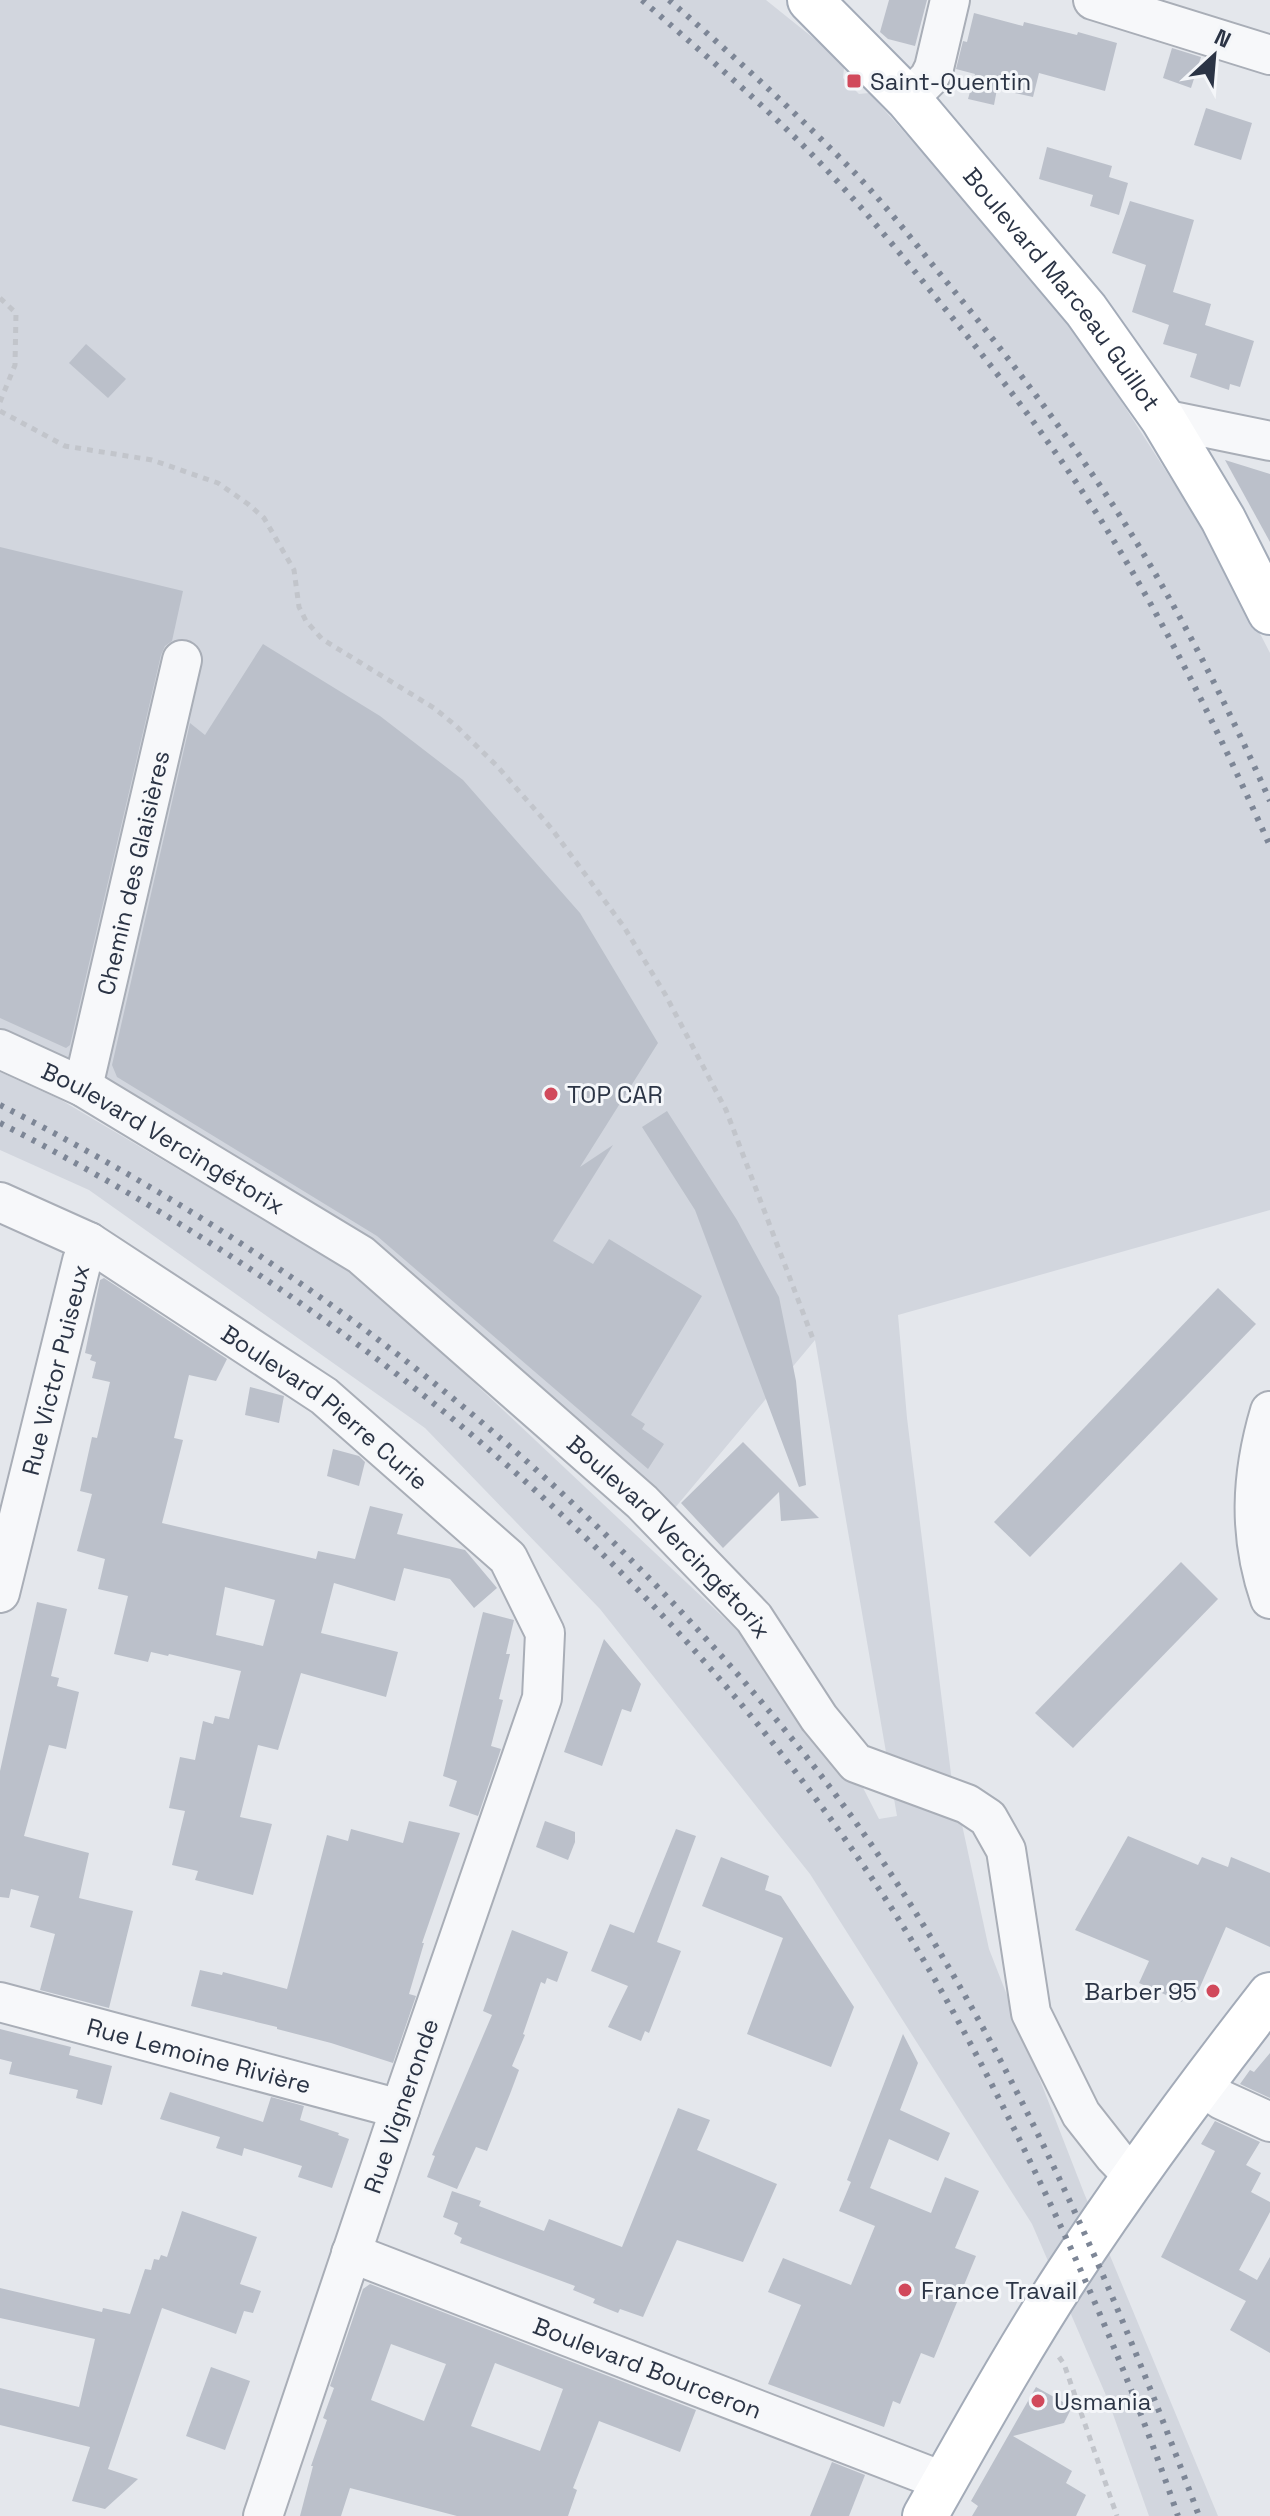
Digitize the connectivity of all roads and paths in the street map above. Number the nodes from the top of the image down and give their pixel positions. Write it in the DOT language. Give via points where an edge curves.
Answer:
graph roads {
  1 [pos="810,0"];
  2 [pos="950,0"];
  3 [pos="1093,0"];
  4 [pos="1270,55"];
  5 [pos="908,99"];
  6 [pos="0,298"];
  7 [pos="0,402"];
  8 [pos="0,411"];
  9 [pos="1163,419"];
  10 [pos="1270,441"];
  11 [pos="1270,612"];
  12 [pos="182,660"];
  13 [pos="0,1049"];
  14 [pos="83,1087"];
  15 [pos="0,1202"];
  16 [pos="89,1242"];
  17 [pos="813,1339"];
  18 [pos="1270,1411"];
  19 [pos="2,1579"];
  20 [pos="1270,1599"];
  21 [pos="542,1698"];
  22 [pos="1270,1995"];
  23 [pos="0,2002"];
  24 [pos="1200,2085"];
  25 [pos="400,2109"];
  26 [pos="1270,2122"];
  27 [pos="1134,2177"];
  28 [pos="351,2253"];
  29 [pos="1036,2324"];
  30 [pos="935,2499"];
  31 [pos="263,2516"];
  32 [pos="1117,2516"];
  1 -- 5 [label="main road, Boulevard Marceau Guillot"];
  2 -- 5 [label="street" via="934,68"];
  3 -- 4 [label="street"];
  5 -- 9 [label="main road, Boulevard Marceau Guillot" via="1086,310"];
  6 -- 7 [label="path" via="16,313 15,365"];
  8 -- 17 [label="path" via="65,446 152,460 218,483 248,504 264,518 294,570 299,607 322,639 434,708 533,807 624,927 665,994 726,1110"];
  9 -- 10 [label="street"];
  9 -- 11 [label="main road, Boulevard Marceau Guillot"];
  12 -- 14 [label="street, Chemin des Glaisières"];
  13 -- 14 [label="street, Boulevard Vercingétorix"];
  14 -- 27 [label="street, Boulevard Vercingétorix" via="361,1255 642,1502 754,1618 819,1718 856,1763 967,1804 988,1818 1006,1850 1031,2013 1081,2114"];
  15 -- 16 [label="street, Boulevard Pierre Curie"];
  16 -- 19 [label="street, Rue Victor Puiseux"];
  16 -- 21 [label="street, Boulevard Pierre Curie" via="324,1396 508,1558 545,1633"];
  18 -- 20 [label="street" via="1255,1479 1254,1521 1259,1569"];
  21 -- 25 [label="street, Rue Vigneronde"];
  22 -- 24 [label="main road"];
  23 -- 25 [label="street, Rue Lemoine Rivière"];
  24 -- 26 [label="street"];
  24 -- 27 [label="main road"];
  25 -- 28 [label="street, Rue Vigneronde"];
  27 -- 29 [label="main road"];
  28 -- 30 [label="street, Boulevard Bourceron"];
  28 -- 31 [label="street, Rue Vigneronde"];
  29 -- 30 [label="main road"];
  29 -- 32 [label="path" via="1064,2364"];
}
